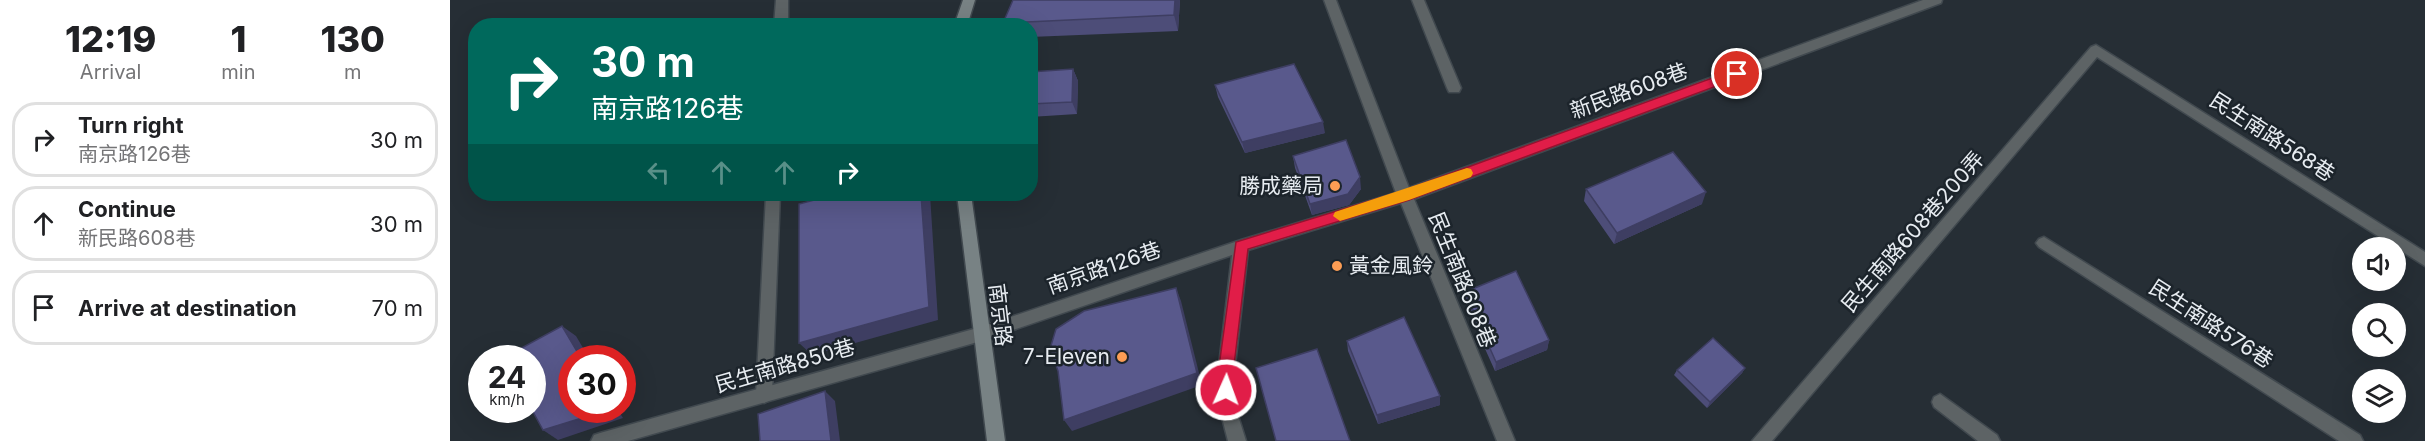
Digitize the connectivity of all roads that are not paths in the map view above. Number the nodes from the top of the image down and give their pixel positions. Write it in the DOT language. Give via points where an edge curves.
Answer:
graph roads {
  1 [pos="782,0"];
  2 [pos="969,0"];
  3 [pos="1329,0"];
  4 [pos="1418,0"];
  5 [pos="1936,0"];
  6 [pos="781,18"];
  7 [pos="963,18"];
  8 [pos="2096,50"];
  9 [pos="1454,88"];
  10 [pos="1405,196"];
  11 [pos="773,201"];
  12 [pos="965,201"];
  13 [pos="2044,243"];
  14 [pos="1241,246"];
  15 [pos="2425,260"];
  16 [pos="981,334"];
  17 [pos="764,395"];
  18 [pos="1940,402"];
  19 [pos="600,441"];
  20 [pos="996,441"];
  21 [pos="1237,441"];
  22 [pos="1506,441"];
  23 [pos="1761,441"];
  24 [pos="1991,441"];
  25 [pos="2354,441"];
  1 -- 6 [label="street"];
  2 -- 7 [label="street"];
  3 -- 10 [label="street, 民生南路608巷"];
  4 -- 9 [label="street"];
  5 -- 10 [label="street, 新民路608巷"];
  8 -- 15 [label="street, 民生南路568巷"];
  8 -- 23 [label="street, 民生南路608巷200弄"];
  10 -- 14 [label="street, 南京路126巷"];
  10 -- 22 [label="street, 民生南路608巷"];
  11 -- 17 [label="street"];
  12 -- 16 [label="street, 南京路"];
  13 -- 25 [label="street, 民生南路576巷"];
  14 -- 16 [label="street, 南京路126巷"];
  14 -- 21 [label="street" via="1226,374 1227,406"];
  16 -- 17 [label="street, 民生南路850巷"];
  16 -- 20 [label="street, 南京路"];
  17 -- 19 [label="street, 民生南路850巷"];
  18 -- 24 [label="street"];
}
